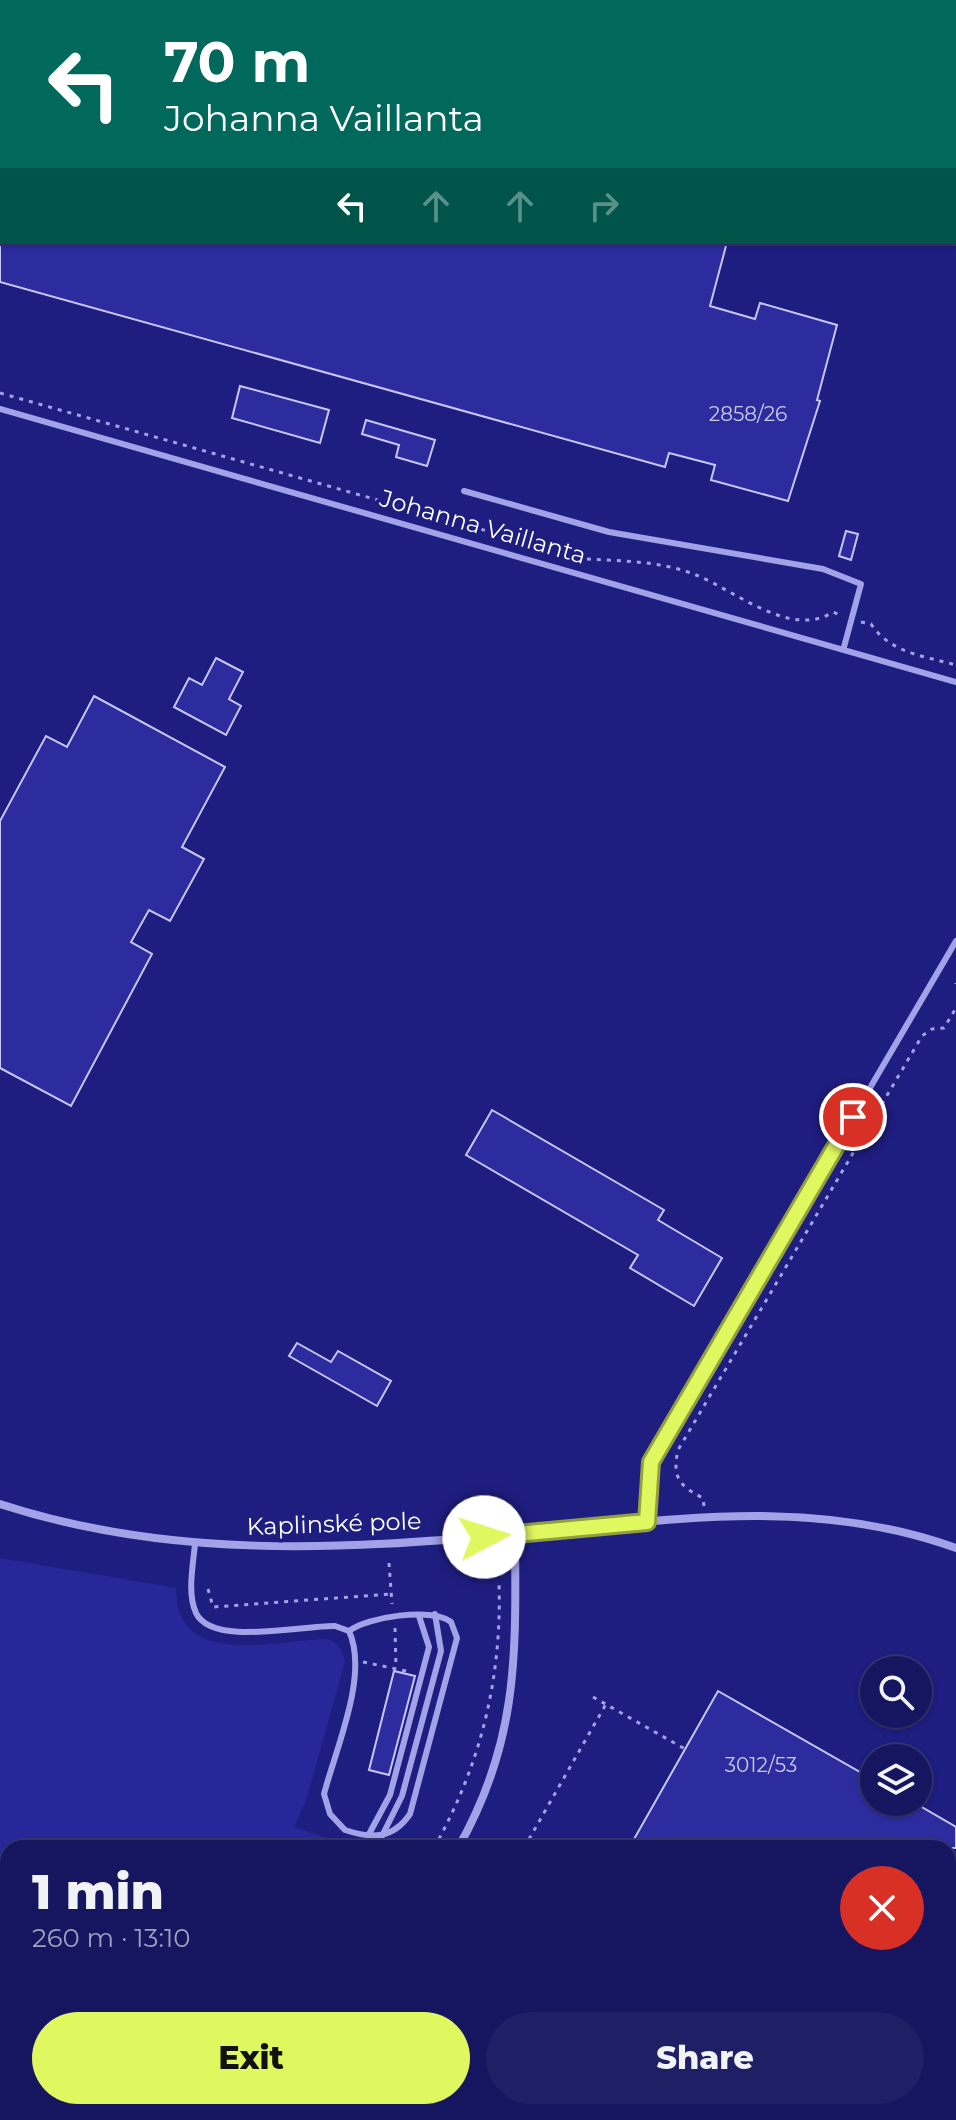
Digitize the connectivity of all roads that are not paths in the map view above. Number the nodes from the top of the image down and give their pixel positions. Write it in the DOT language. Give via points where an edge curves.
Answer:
graph roads {
  1 [pos="0,409"];
  2 [pos="464,491"];
  3 [pos="844,647"];
  4 [pos="956,682"];
  5 [pos="956,941"];
  6 [pos="0,1504"];
  7 [pos="647,1522"];
  8 [pos="515,1534"];
  9 [pos="195,1544"];
  10 [pos="956,1548"];
  11 [pos="435,1614"];
  12 [pos="419,1616"];
  13 [pos="349,1631"];
  14 [pos="368,1836"];
  15 [pos="382,1836"];
  16 [pos="462,1840"];
  1 -- 3 [label="lane, Johanna Vaillanta"];
  2 -- 3 [label="lane" via="609,532 823,569 861,584"];
  3 -- 4 [label="lane, Johanna Vaillanta"];
  5 -- 7 [label="lane" via="651,1462"];
  6 -- 9 [label="street, Kaplinské pole" via="107,1531"];
  7 -- 8 [label="street, Kaplinské pole"];
  7 -- 10 [label="street, Kaplinské pole" via="752,1514 832,1518"];
  8 -- 9 [label="street, Kaplinské pole" via="345,1548"];
  8 -- 16 [label="street" via="514,1682 508,1725"];
  9 -- 13 [label="lane" via="195,1608 210,1628 228,1633 337,1626"];
  11 -- 12 [label="lane"];
  11 -- 15 [label="lane" via="441,1651 402,1796"];
  11 -- 15 [label="lane" via="455,1629 450,1669 410,1814 394,1832"];
  12 -- 13 [label="lane" via="368,1620"];
  12 -- 14 [label="lane" via="429,1647 390,1795"];
  13 -- 14 [label="lane" via="357,1662 324,1794 325,1804 345,1830"];
  14 -- 15 [label="lane"];
}
